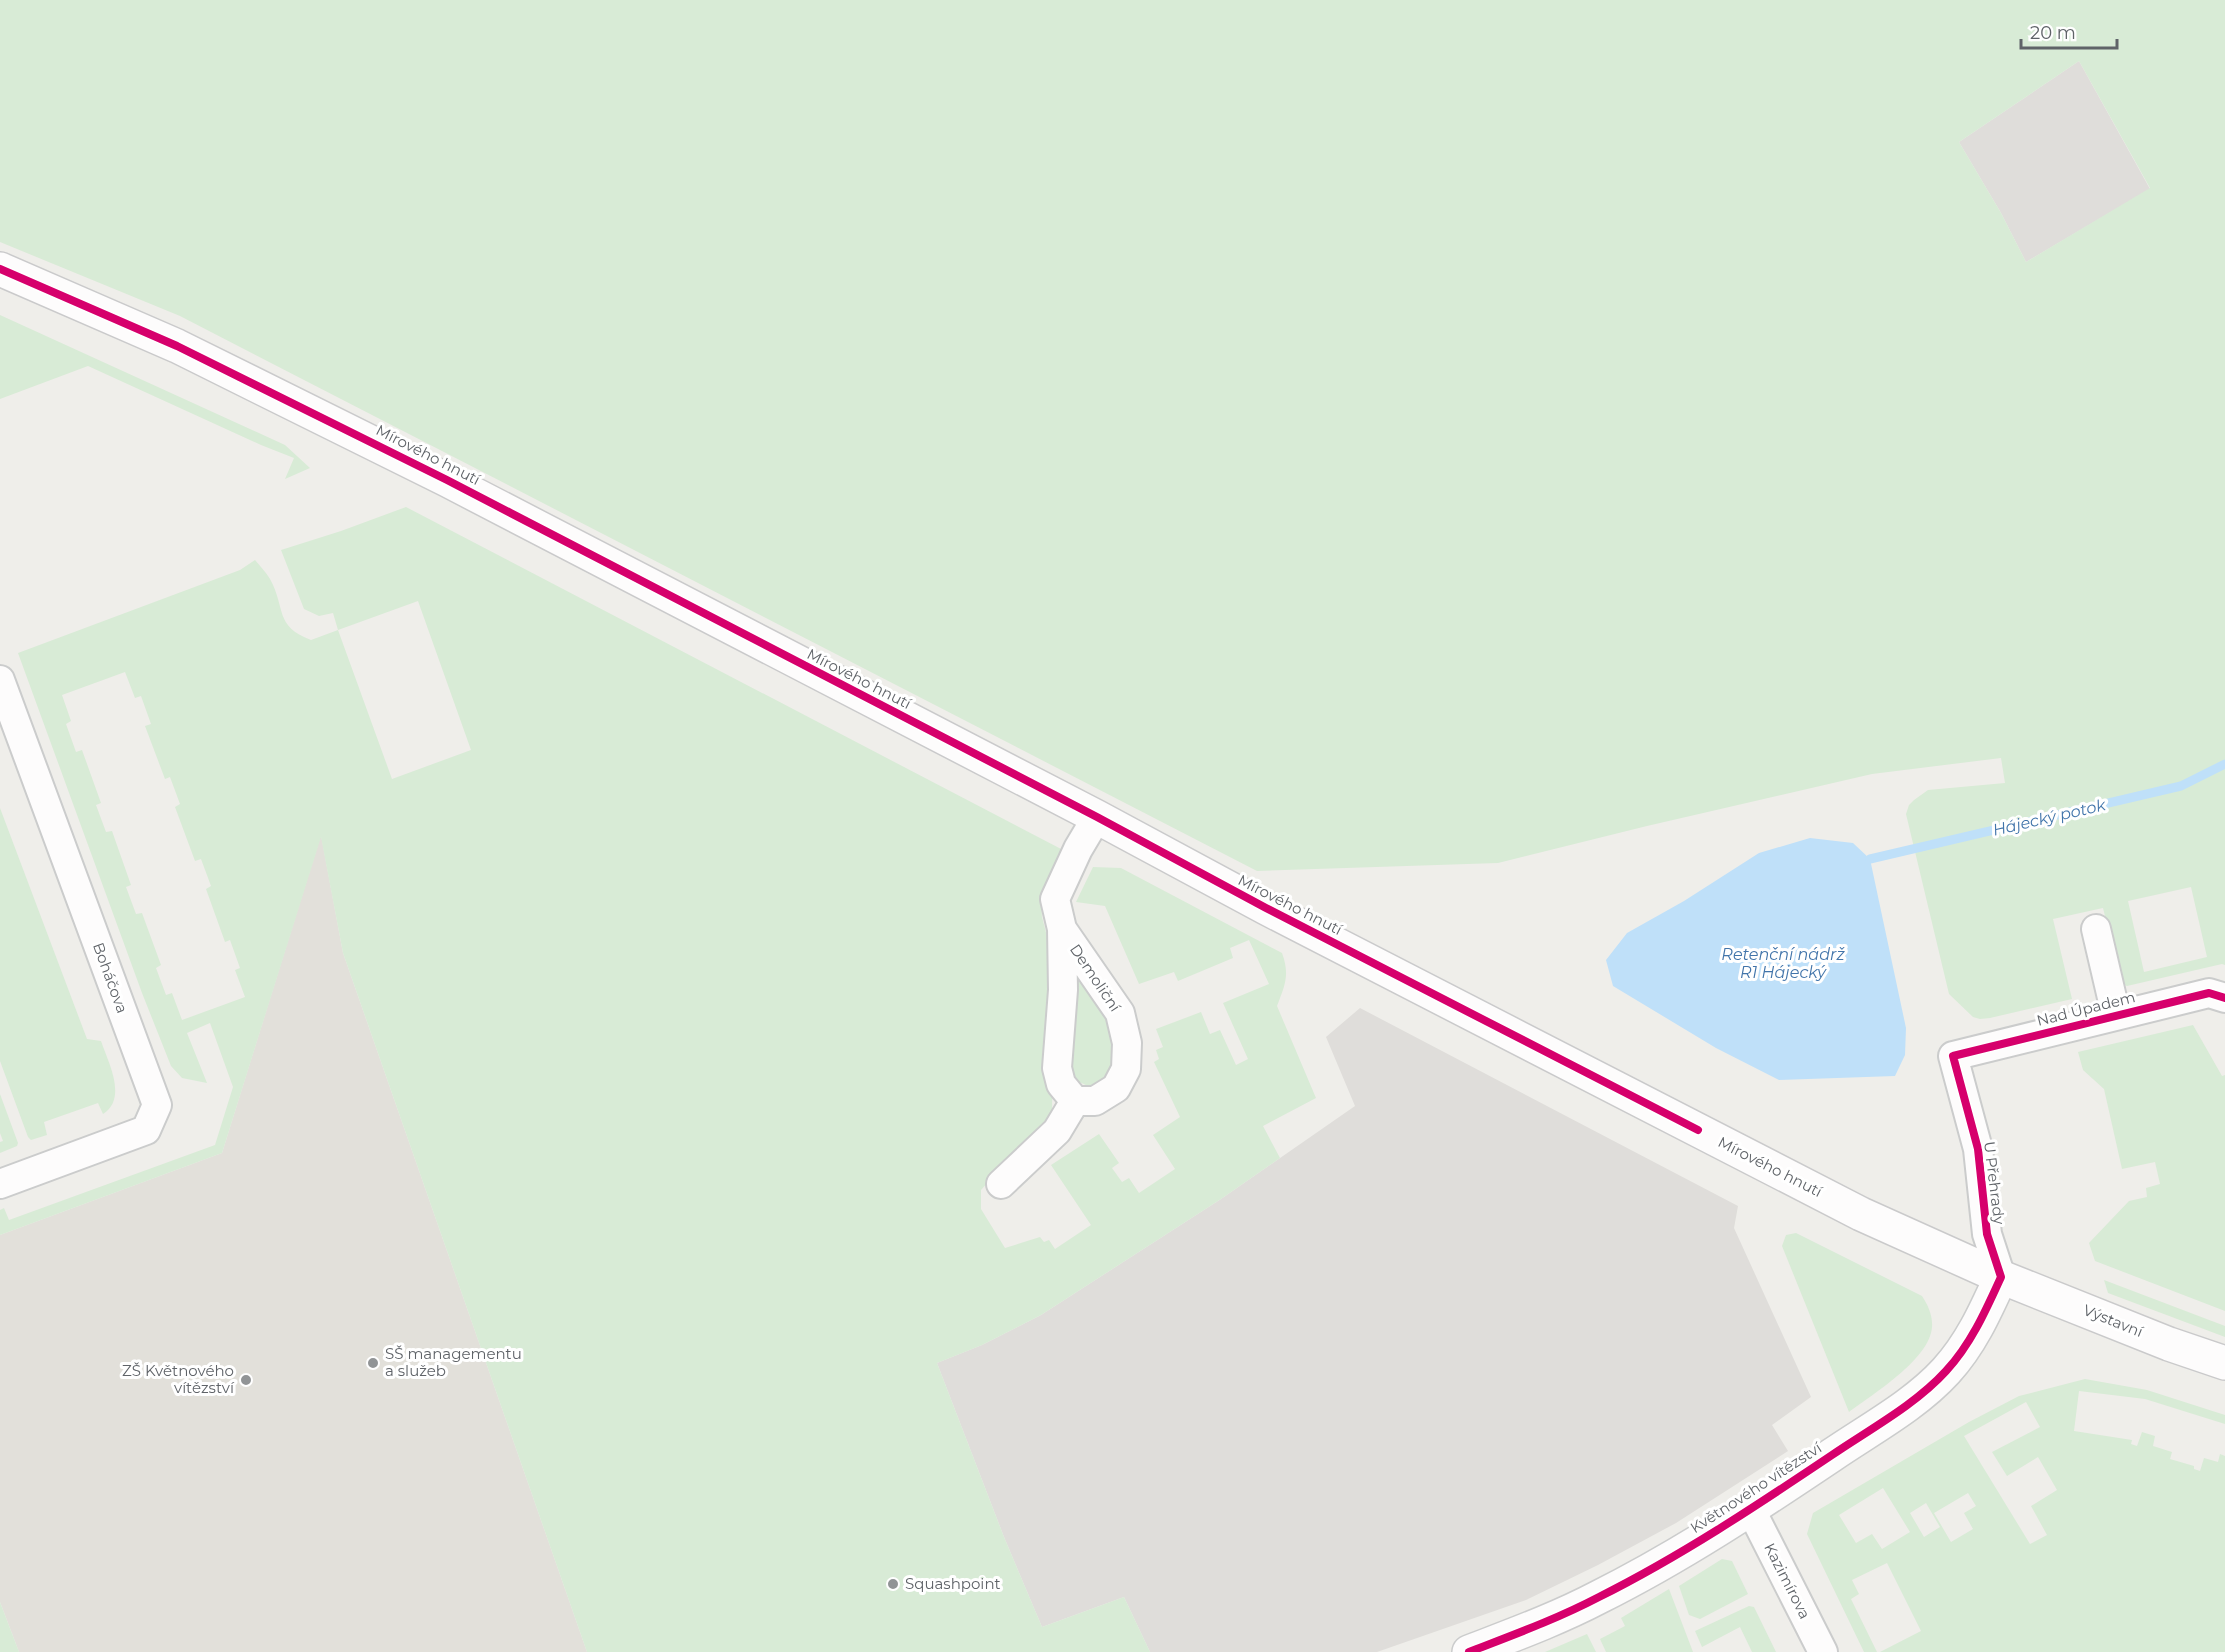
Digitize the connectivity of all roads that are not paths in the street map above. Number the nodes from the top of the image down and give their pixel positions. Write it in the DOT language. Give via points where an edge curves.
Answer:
graph roads {
  1 [pos="0,269"];
  2 [pos="0,680"];
  3 [pos="1097,817"];
  4 [pos="1062,929"];
  5 [pos="2096,929"];
  6 [pos="2225,998"];
  7 [pos="2116,1015"];
  8 [pos="1953,1056"];
  9 [pos="1075,1101"];
  10 [pos="0,1184"];
  11 [pos="1001,1184"];
  12 [pos="2001,1277"];
  13 [pos="2225,1363"];
  14 [pos="1750,1510"];
  15 [pos="1469,1652"];
  16 [pos="1823,1652"];
  1 -- 3 [label="main road, Mírového hnutí" via="177,346 358,435"];
  2 -- 10 [label="street, Boháčova" via="157,1105 146,1130"];
  3 -- 4 [label="street, Demoliční" via="1055,899"];
  3 -- 12 [label="main road, Mírového hnutí" via="1861,1214"];
  4 -- 9 [label="street, Demoliční" via="1063,990 1057,1068 1061,1084"];
  4 -- 9 [label="street, Demoliční" via="1120,1013 1127,1043 1126,1069 1116,1088 1095,1101"];
  5 -- 7 [label="street, Nad Úpadem"];
  6 -- 7 [label="street, Nad Úpadem" via="2209,993"];
  7 -- 8 [label="street, Nad Úpadem"];
  8 -- 12 [label="street, U Přehrady" via="1978,1149 1987,1234"];
  9 -- 11 [label="street" via="1057,1131"];
  12 -- 13 [label="main road, Výstavní"];
  12 -- 14 [label="main road, Květnového vítězství" via="1978,1326 1946,1371 1913,1400"];
  14 -- 15 [label="main road, Květnového vítězství" via="1675,1557 1598,1598"];
  14 -- 16 [label="street, Kazimírova"];
}
